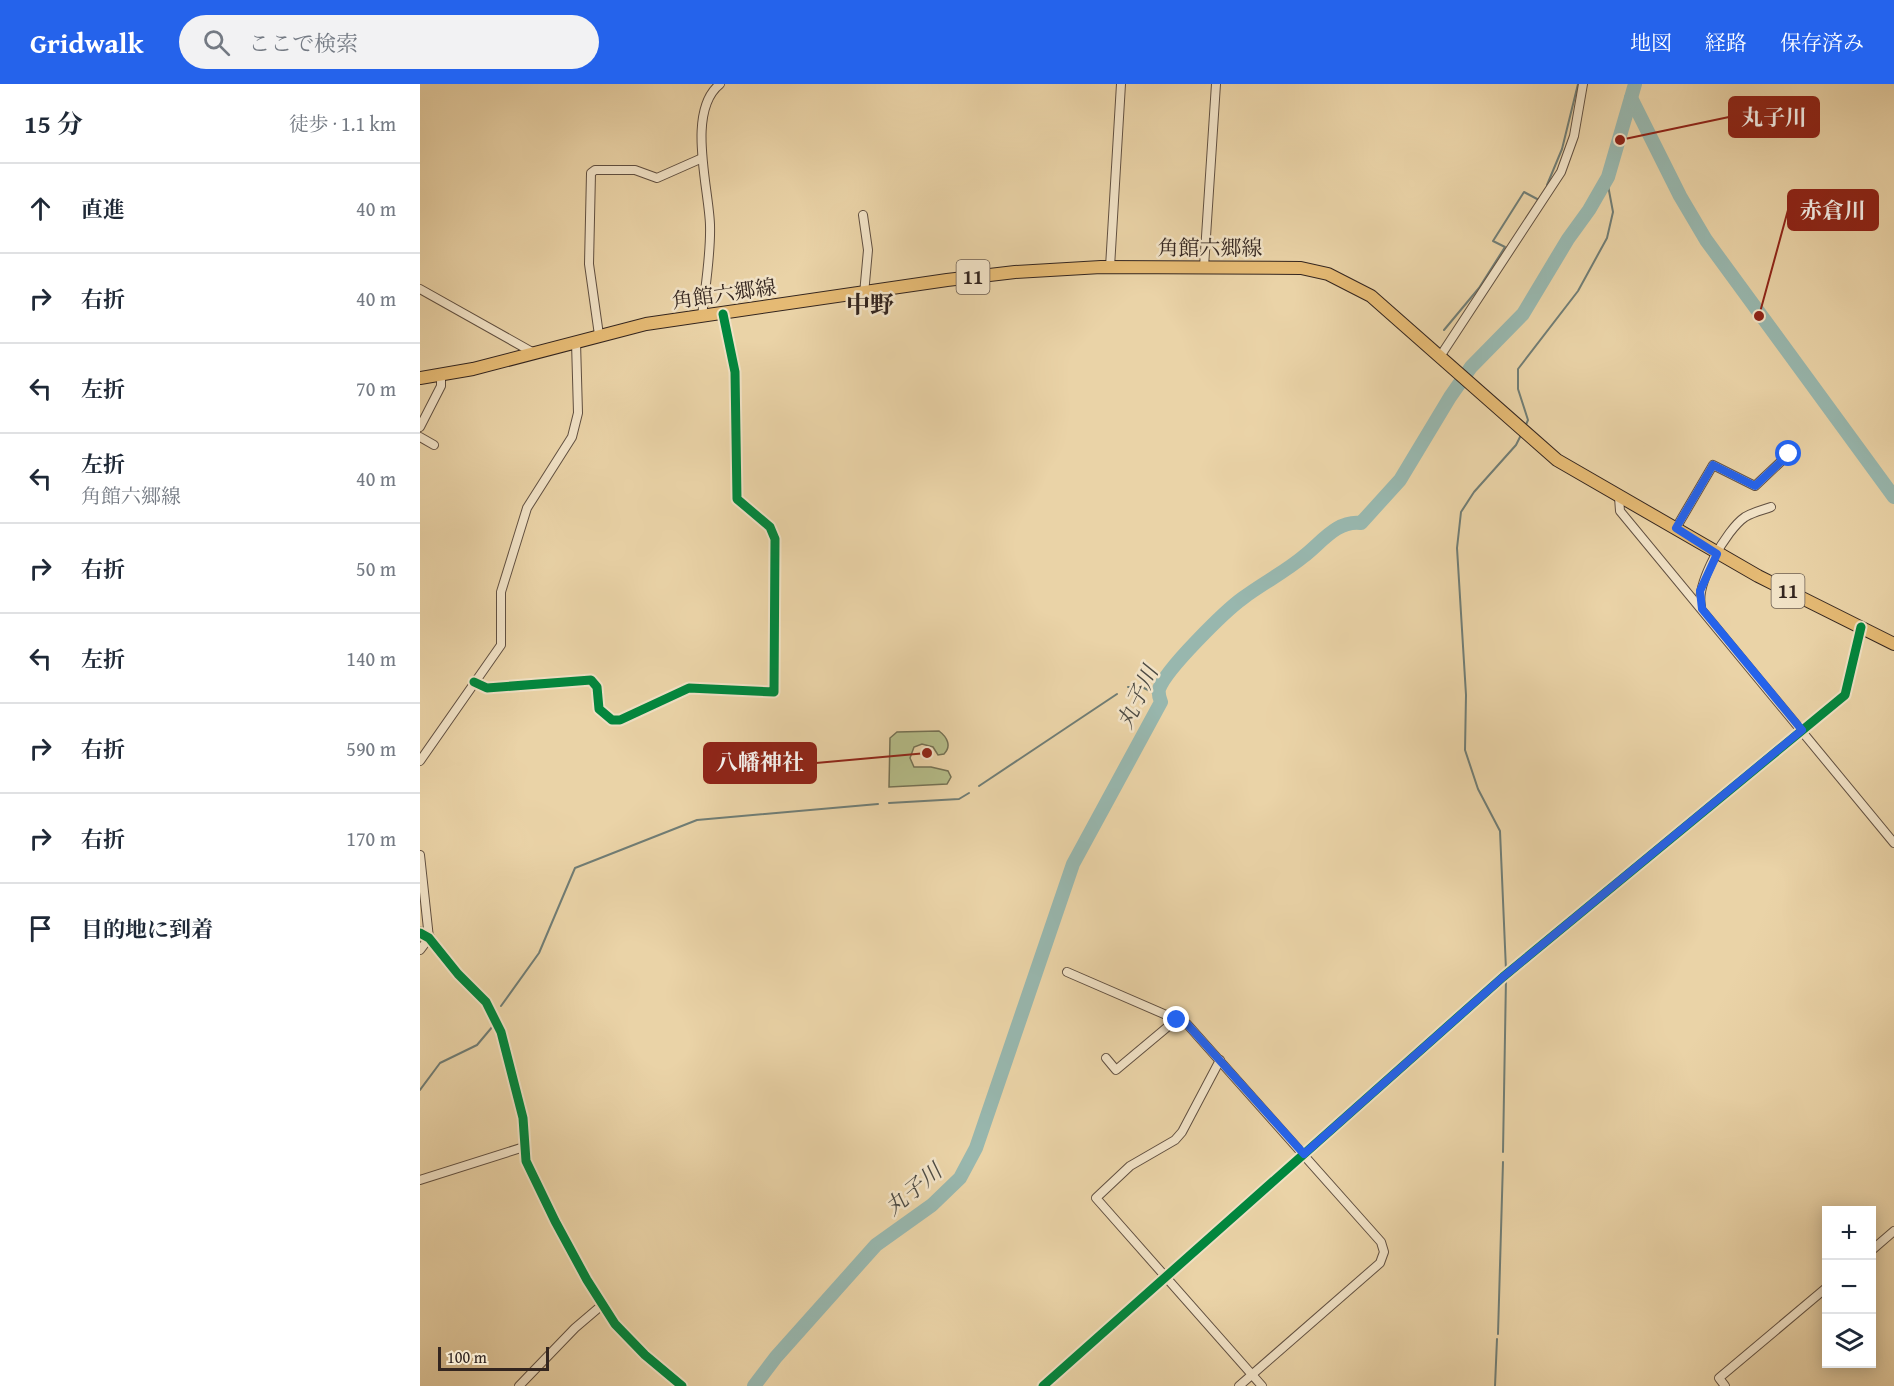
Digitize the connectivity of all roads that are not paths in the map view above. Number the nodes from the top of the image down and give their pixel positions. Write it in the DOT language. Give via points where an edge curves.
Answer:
graph roads {
  1 [pos="720,84"];
  2 [pos="1121,84"];
  3 [pos="1216,84"];
  4 [pos="1583,84"];
  5 [pos="700,159"];
  6 [pos="863,215"];
  7 [pos="1110,267"];
  8 [pos="1204,267"];
  9 [pos="420,289"];
  10 [pos="864,294"];
  11 [pos="723,314"];
  12 [pos="702,317"];
  13 [pos="599,335"];
  14 [pos="576,342"];
  15 [pos="534,353"];
  16 [pos="1441,355"];
  17 [pos="441,375"];
  18 [pos="420,378"];
  19 [pos="420,427"];
  20 [pos="420,437"];
  21 [pos="434,445"];
  22 [pos="1789,454"];
  23 [pos="1618,497"];
  24 [pos="1772,507"];
  25 [pos="1676,528"];
  26 [pos="1717,554"];
  27 [pos="1702,609"];
  28 [pos="1860,627"];
  29 [pos="1894,644"];
  30 [pos="474,682"];
  31 [pos="1802,730"];
  32 [pos="420,761"];
  33 [pos="1894,843"];
  34 [pos="420,855"];
  35 [pos="424,936"];
  36 [pos="420,950"];
  37 [pos="1067,972"];
  38 [pos="1177,1020"];
  39 [pos="1106,1058"];
  40 [pos="1220,1060"];
  41 [pos="524,1147"];
  42 [pos="1304,1154"];
  43 [pos="420,1179"];
  44 [pos="1894,1232"];
  45 [pos="1876,1247"];
  46 [pos="1165,1278"];
  47 [pos="1822,1292"];
  48 [pos="602,1305"];
  49 [pos="1252,1375"];
  50 [pos="519,1386"];
  51 [pos="682,1386"];
  52 [pos="1043,1386"];
  53 [pos="1239,1386"];
  54 [pos="1262,1386"];
  55 [pos="1725,1386"];
  1 -- 5 [label="street" via="706,100"];
  2 -- 7 [label="street"];
  3 -- 8 [label="street"];
  4 -- 16 [label="street" via="1574,136 1561,172"];
  5 -- 12 [label="street" via="710,226"];
  5 -- 13 [label="street" via="657,178 635,170 591,173 589,264"];
  6 -- 10 [label="street" via="868,250"];
  7 -- 8 [label="main road, 角館六郷線 / 11"];
  7 -- 10 [label="main road, 角館六郷線 / 11" via="1015,272"];
  8 -- 16 [label="main road, 角館六郷線 / 11" via="1301,268 1328,274 1371,296"];
  9 -- 15 [label="street"];
  10 -- 11 [label="main road, 角館六郷線 / 11"];
  11 -- 12 [label="main road, 角館六郷線 / 11"];
  11 -- 30 [label="street" via="735,372 737,499 770,527 776,539 774,692 689,688 620,720 612,720 599,709 597,687 591,680 487,688"];
  12 -- 13 [label="main road, 角館六郷線 / 11"];
  13 -- 14 [label="main road, 角館六郷線 / 11"];
  14 -- 15 [label="main road, 角館六郷線 / 11"];
  14 -- 30 [label="street" via="578,413 572,437 527,508 501,592 501,645"];
  15 -- 17 [label="main road, 角館六郷線 / 11"];
  16 -- 23 [label="main road, 角館六郷線 / 11" via="1557,460"];
  17 -- 18 [label="main road, 角館六郷線 / 11"];
  17 -- 19 [label="street" via="441,387"];
  20 -- 21 [label="street"];
  22 -- 25 [label="street" via="1755,486 1713,465"];
  23 -- 25 [label="main road, 角館六郷線 / 11"];
  23 -- 27 [label="street" via="1620,511"];
  24 -- 26 [label="street" via="1745,517"];
  25 -- 26 [label="main road, 角館六郷線 / 11"];
  26 -- 27 [label="street" via="1700,591"];
  26 -- 28 [label="main road, 角館六郷線 / 11"];
  27 -- 31 [label="street"];
  28 -- 29 [label="main road, 角館六郷線 / 11"];
  28 -- 31 [label="street" via="1845,695"];
  30 -- 32 [label="street"];
  31 -- 33 [label="street"];
  31 -- 42 [label="street" via="1503,977"];
  34 -- 35 [label="street"];
  35 -- 36 [label="street"];
  35 -- 41 [label="street" via="486,1002 501,1032 523,1118"];
  37 -- 38 [label="street"];
  38 -- 39 [label="street" via="1116,1070"];
  38 -- 40 [label="street" via="1187,1024"];
  40 -- 42 [label="street"];
  40 -- 46 [label="street" via="1182,1132 1130,1166 1096,1198"];
  41 -- 43 [label="street"];
  41 -- 48 [label="street" via="536,1183"];
  42 -- 46 [label="street"];
  42 -- 49 [label="street" via="1377,1236 1383,1246 1383,1258"];
  44 -- 45 [label="street"];
  46 -- 49 [label="street"];
  46 -- 52 [label="street"];
  47 -- 55 [label="street" via="1719,1378"];
  48 -- 50 [label="street"];
  48 -- 51 [label="street" via="629,1339"];
  49 -- 53 [label="street"];
  49 -- 54 [label="street"];
}
